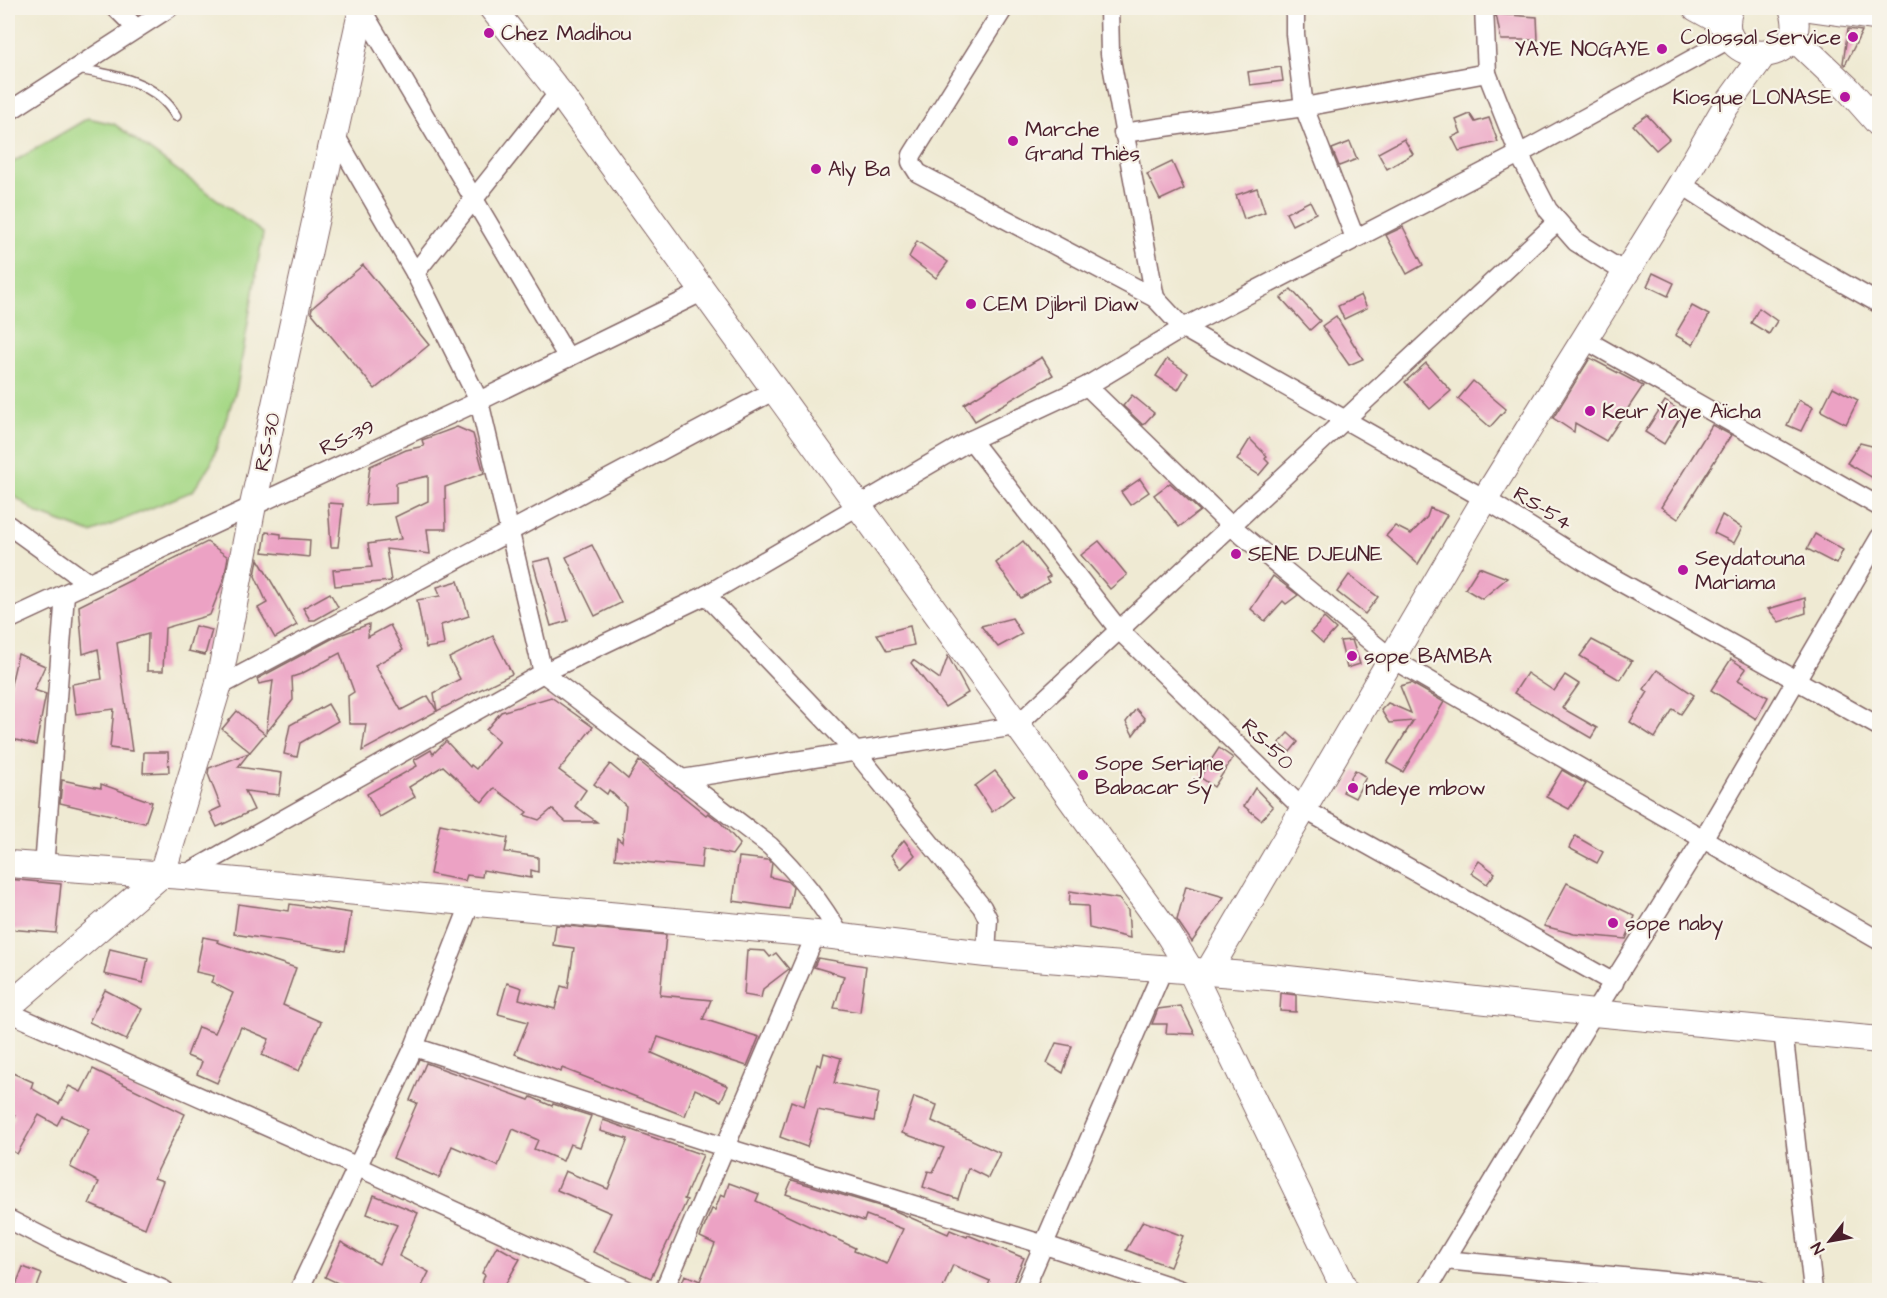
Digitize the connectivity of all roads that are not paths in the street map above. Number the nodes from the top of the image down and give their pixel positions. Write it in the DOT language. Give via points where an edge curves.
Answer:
graph roads {
  1 [pos="116,8"];
  2 [pos="169,8"];
  3 [pos="492,8"];
  4 [pos="1004,8"];
  5 [pos="1109,8"];
  6 [pos="1295,8"];
  7 [pos="1484,8"];
  8 [pos="1696,8"];
  9 [pos="1809,8"];
  10 [pos="362,9"];
  11 [pos="1844,12"];
  12 [pos="1880,18"];
  13 [pos="1792,24"];
  14 [pos="135,27"];
  15 [pos="1731,29"];
  16 [pos="1766,55"];
  17 [pos="75,69"];
  18 [pos="1486,73"];
  19 [pos="1848,88"];
  20 [pos="559,92"];
  21 [pos="1726,106"];
  22 [pos="1304,107"];
  23 [pos="8,112"];
  24 [pos="176,116"];
  25 [pos="1880,125"];
  26 [pos="1123,133"];
  27 [pos="335,135"];
  28 [pos="1519,154"];
  29 [pos="1681,184"];
  30 [pos="475,197"];
  31 [pos="1557,222"];
  32 [pos="1355,238"];
  33 [pos="415,273"];
  34 [pos="1626,273"];
  35 [pos="704,291"];
  36 [pos="1155,298"];
  37 [pos="1880,304"];
  38 [pos="1183,328"];
  39 [pos="1584,339"];
  40 [pos="568,358"];
  41 [pos="1087,386"];
  42 [pos="773,391"];
  43 [pos="479,401"];
  44 [pos="1344,421"];
  45 [pos="971,440"];
  46 [pos="1485,500"];
  47 [pos="254,505"];
  48 [pos="856,506"];
  49 [pos="1880,507"];
  50 [pos="8,525"];
  51 [pos="1230,525"];
  52 [pos="510,532"];
  53 [pos="1880,537"];
  54 [pos="87,582"];
  55 [pos="65,594"];
  56 [pos="706,595"];
  57 [pos="8,620"];
  58 [pos="1119,630"];
  59 [pos="1392,659"];
  60 [pos="543,673"];
  61 [pos="1796,680"];
  62 [pos="218,687"];
  63 [pos="1016,726"];
  64 [pos="1880,727"];
  65 [pos="856,752"];
  66 [pos="682,779"];
  67 [pos="1302,808"];
  68 [pos="1703,839"];
  69 [pos="8,864"];
  70 [pos="44,868"];
  71 [pos="172,875"];
  72 [pos="471,902"];
  73 [pos="816,934"];
  74 [pos="841,937"];
  75 [pos="1880,941"];
  76 [pos="986,954"];
  77 [pos="1164,967"];
  78 [pos="1200,971"];
  79 [pos="1614,983"];
  80 [pos="8,1007"];
  81 [pos="8,1012"];
  82 [pos="1594,1013"];
  83 [pos="1783,1031"];
  84 [pos="1880,1040"];
  85 [pos="414,1047"];
  86 [pos="727,1148"];
  87 [pos="356,1166"];
  88 [pos="8,1219"];
  89 [pos="1045,1245"];
  90 [pos="1445,1260"];
  91 [pos="164,1290"];
  92 [pos="299,1290"];
  93 [pos="627,1290"];
  94 [pos="664,1290"];
  95 [pos="1024,1290"];
  96 [pos="1181,1290"];
  97 [pos="1345,1290"];
  98 [pos="1427,1290"];
  99 [pos="1758,1290"];
  100 [pos="1813,1290"];
  1 -- 14 [label="street"];
  2 -- 14 [label="street"];
  3 -- 20 [label="street"];
  4 -- 36 [label="street" via="911,162 918,173"];
  5 -- 26 [label="street" via="1110,54"];
  6 -- 22 [label="street"];
  7 -- 18 [label="street"];
  8 -- 15 [label="street"];
  9 -- 11 [label="street"];
  10 -- 27 [label="street, RS-30"];
  10 -- 30 [label="street"];
  11 -- 12 [label="street"];
  11 -- 13 [label="street"];
  13 -- 16 [label="street" via="1785,46"];
  13 -- 19 [label="street"];
  14 -- 17 [label="street"];
  15 -- 16 [label="street" via="1749,53"];
  15 -- 21 [label="street"];
  15 -- 28 [label="street"];
  16 -- 19 [label="street" via="1810,69"];
  16 -- 21 [label="street"];
  17 -- 23 [label="street"];
  17 -- 24 [label="lane" via="111,74 141,84 169,104"];
  18 -- 22 [label="street"];
  18 -- 28 [label="street"];
  19 -- 25 [label="street"];
  20 -- 30 [label="street"];
  20 -- 35 [label="street"];
  21 -- 29 [label="street"];
  22 -- 26 [label="street"];
  22 -- 32 [label="street"];
  26 -- 36 [label="street"];
  27 -- 33 [label="street"];
  27 -- 47 [label="street, RS-30"];
  28 -- 31 [label="street"];
  28 -- 32 [label="street"];
  29 -- 34 [label="street"];
  29 -- 37 [label="street" via="1774,244"];
  30 -- 33 [label="street"];
  30 -- 40 [label="street"];
  31 -- 34 [label="street" via="1576,242"];
  31 -- 44 [label="street"];
  32 -- 38 [label="street"];
  33 -- 43 [label="street"];
  34 -- 39 [label="street"];
  35 -- 40 [label="street, RS-39"];
  35 -- 42 [label="street"];
  36 -- 38 [label="street, RS-54"];
  38 -- 41 [label="street"];
  38 -- 44 [label="street, RS-54"];
  39 -- 46 [label="street"];
  39 -- 49 [label="street"];
  40 -- 43 [label="street, RS-39"];
  41 -- 45 [label="street"];
  41 -- 51 [label="street"];
  42 -- 48 [label="street"];
  42 -- 52 [label="street"];
  43 -- 47 [label="street, RS-39"];
  43 -- 52 [label="street"];
  44 -- 46 [label="street, RS-54"];
  44 -- 51 [label="street"];
  45 -- 48 [label="street"];
  45 -- 58 [label="street, RS-50"];
  46 -- 59 [label="street"];
  46 -- 61 [label="street, RS-54" via="1599,570"];
  47 -- 54 [label="street, RS-39"];
  47 -- 62 [label="street, RS-30"];
  48 -- 56 [label="street"];
  48 -- 63 [label="street"];
  50 -- 54 [label="street"];
  51 -- 58 [label="street"];
  51 -- 59 [label="street"];
  52 -- 60 [label="street"];
  52 -- 62 [label="street"];
  53 -- 61 [label="street"];
  54 -- 55 [label="street, RS-39"];
  55 -- 57 [label="street, RS-39"];
  55 -- 70 [label="street"];
  56 -- 60 [label="street"];
  56 -- 65 [label="street"];
  58 -- 63 [label="street"];
  58 -- 67 [label="street, RS-50"];
  59 -- 67 [label="street"];
  59 -- 68 [label="street"];
  60 -- 66 [label="street"];
  60 -- 71 [label="street"];
  61 -- 64 [label="street, RS-54"];
  61 -- 68 [label="street"];
  62 -- 71 [label="street, RS-30"];
  63 -- 65 [label="street"];
  63 -- 78 [label="street"];
  65 -- 66 [label="street"];
  65 -- 76 [label="street" via="982,907 988,919"];
  66 -- 74 [label="street" via="770,846 799,874"];
  67 -- 78 [label="street"];
  67 -- 79 [label="street, RS-50"];
  68 -- 75 [label="street"];
  68 -- 79 [label="street"];
  69 -- 70 [label="street"];
  70 -- 71 [label="street"];
  71 -- 72 [label="street"];
  71 -- 80 [label="street"];
  72 -- 73 [label="street"];
  72 -- 85 [label="street"];
  73 -- 74 [label="street"];
  73 -- 86 [label="street"];
  74 -- 76 [label="street"];
  76 -- 77 [label="street"];
  77 -- 78 [label="street"];
  77 -- 89 [label="street"];
  78 -- 82 [label="street"];
  78 -- 97 [label="street"];
  79 -- 82 [label="street"];
  81 -- 87 [label="street"];
  82 -- 83 [label="street"];
  82 -- 90 [label="street"];
  83 -- 84 [label="street"];
  83 -- 100 [label="street"];
  85 -- 86 [label="street"];
  85 -- 87 [label="street"];
  86 -- 89 [label="street"];
  86 -- 94 [label="street"];
  87 -- 92 [label="street"];
  87 -- 93 [label="street"];
  88 -- 91 [label="street"];
  89 -- 95 [label="street"];
  89 -- 96 [label="street"];
  90 -- 98 [label="street"];
  90 -- 99 [label="street"];
}
